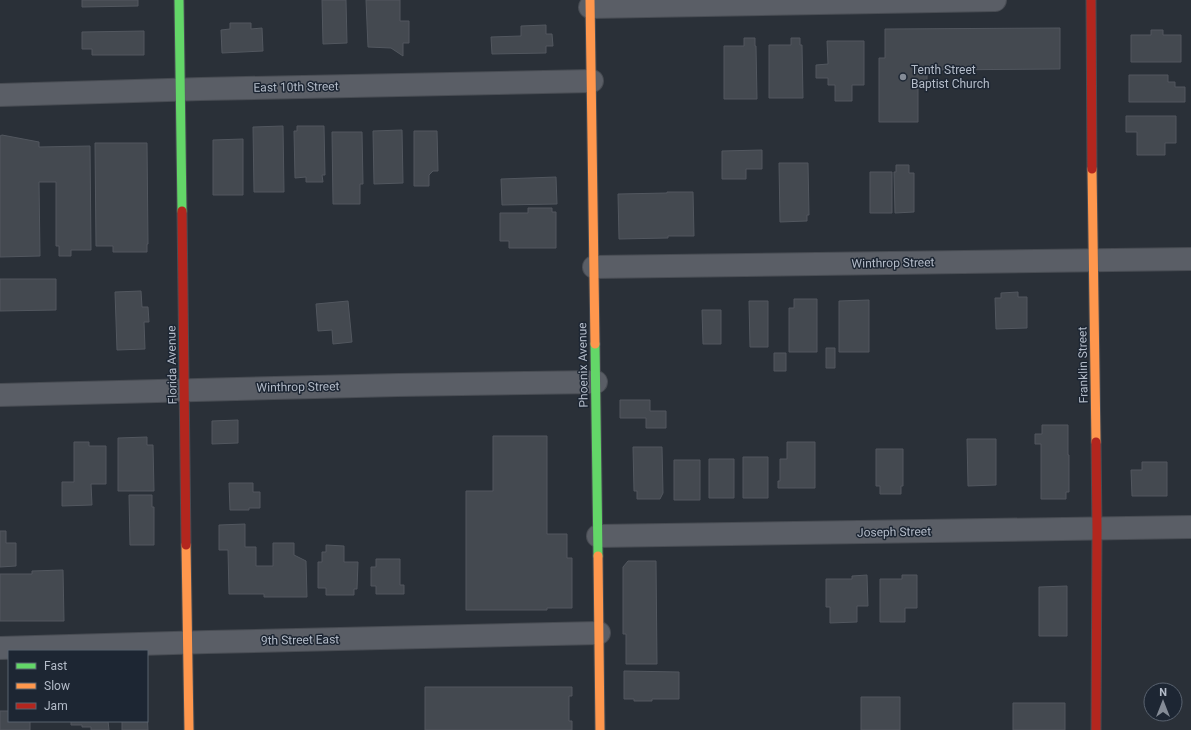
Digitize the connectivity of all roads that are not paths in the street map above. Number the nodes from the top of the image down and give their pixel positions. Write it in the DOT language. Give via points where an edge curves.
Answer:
graph roads {
  1 [pos="179,0"];
  2 [pos="995,0"];
  3 [pos="1091,0"];
  4 [pos="590,4"];
  5 [pos="592,81"];
  6 [pos="181,90"];
  7 [pos="0,95"];
  8 [pos="1191,259"];
  9 [pos="1093,260"];
  10 [pos="594,267"];
  11 [pos="596,382"];
  12 [pos="185,390"];
  13 [pos="0,395"];
  14 [pos="1191,527"];
  15 [pos="1097,529"];
  16 [pos="598,536"];
  17 [pos="599,633"];
  18 [pos="188,643"];
  19 [pos="0,648"];
  20 [pos="189,730"];
  21 [pos="600,730"];
  22 [pos="1096,730"];
  1 -- 6 [label="street, Florida Avenue"];
  2 -- 4 [label="street"];
  3 -- 9 [label="street, Franklin Street"];
  4 -- 5 [label="street, Phoenix Avenue"];
  5 -- 6 [label="street, East 10th Street"];
  5 -- 10 [label="street, Phoenix Avenue"];
  6 -- 7 [label="street, East 10th Street"];
  6 -- 12 [label="street, Florida Avenue"];
  8 -- 9 [label="street, Winthrop Street"];
  9 -- 10 [label="street, Winthrop Street"];
  9 -- 15 [label="street, Franklin Street"];
  10 -- 11 [label="street, Phoenix Avenue"];
  11 -- 12 [label="street, Winthrop Street"];
  11 -- 16 [label="street, Phoenix Avenue"];
  12 -- 13 [label="street, Winthrop Street"];
  12 -- 18 [label="street, Florida Avenue"];
  14 -- 15 [label="street, Joseph Street"];
  15 -- 16 [label="street, Joseph Street"];
  15 -- 22 [label="street, Franklin Street"];
  16 -- 17 [label="street, Phoenix Avenue"];
  17 -- 18 [label="street, 9th Street East"];
  17 -- 21 [label="street, Phoenix Avenue"];
  18 -- 19 [label="street, 9th Street East"];
  18 -- 20 [label="street, Florida Avenue"];
}
